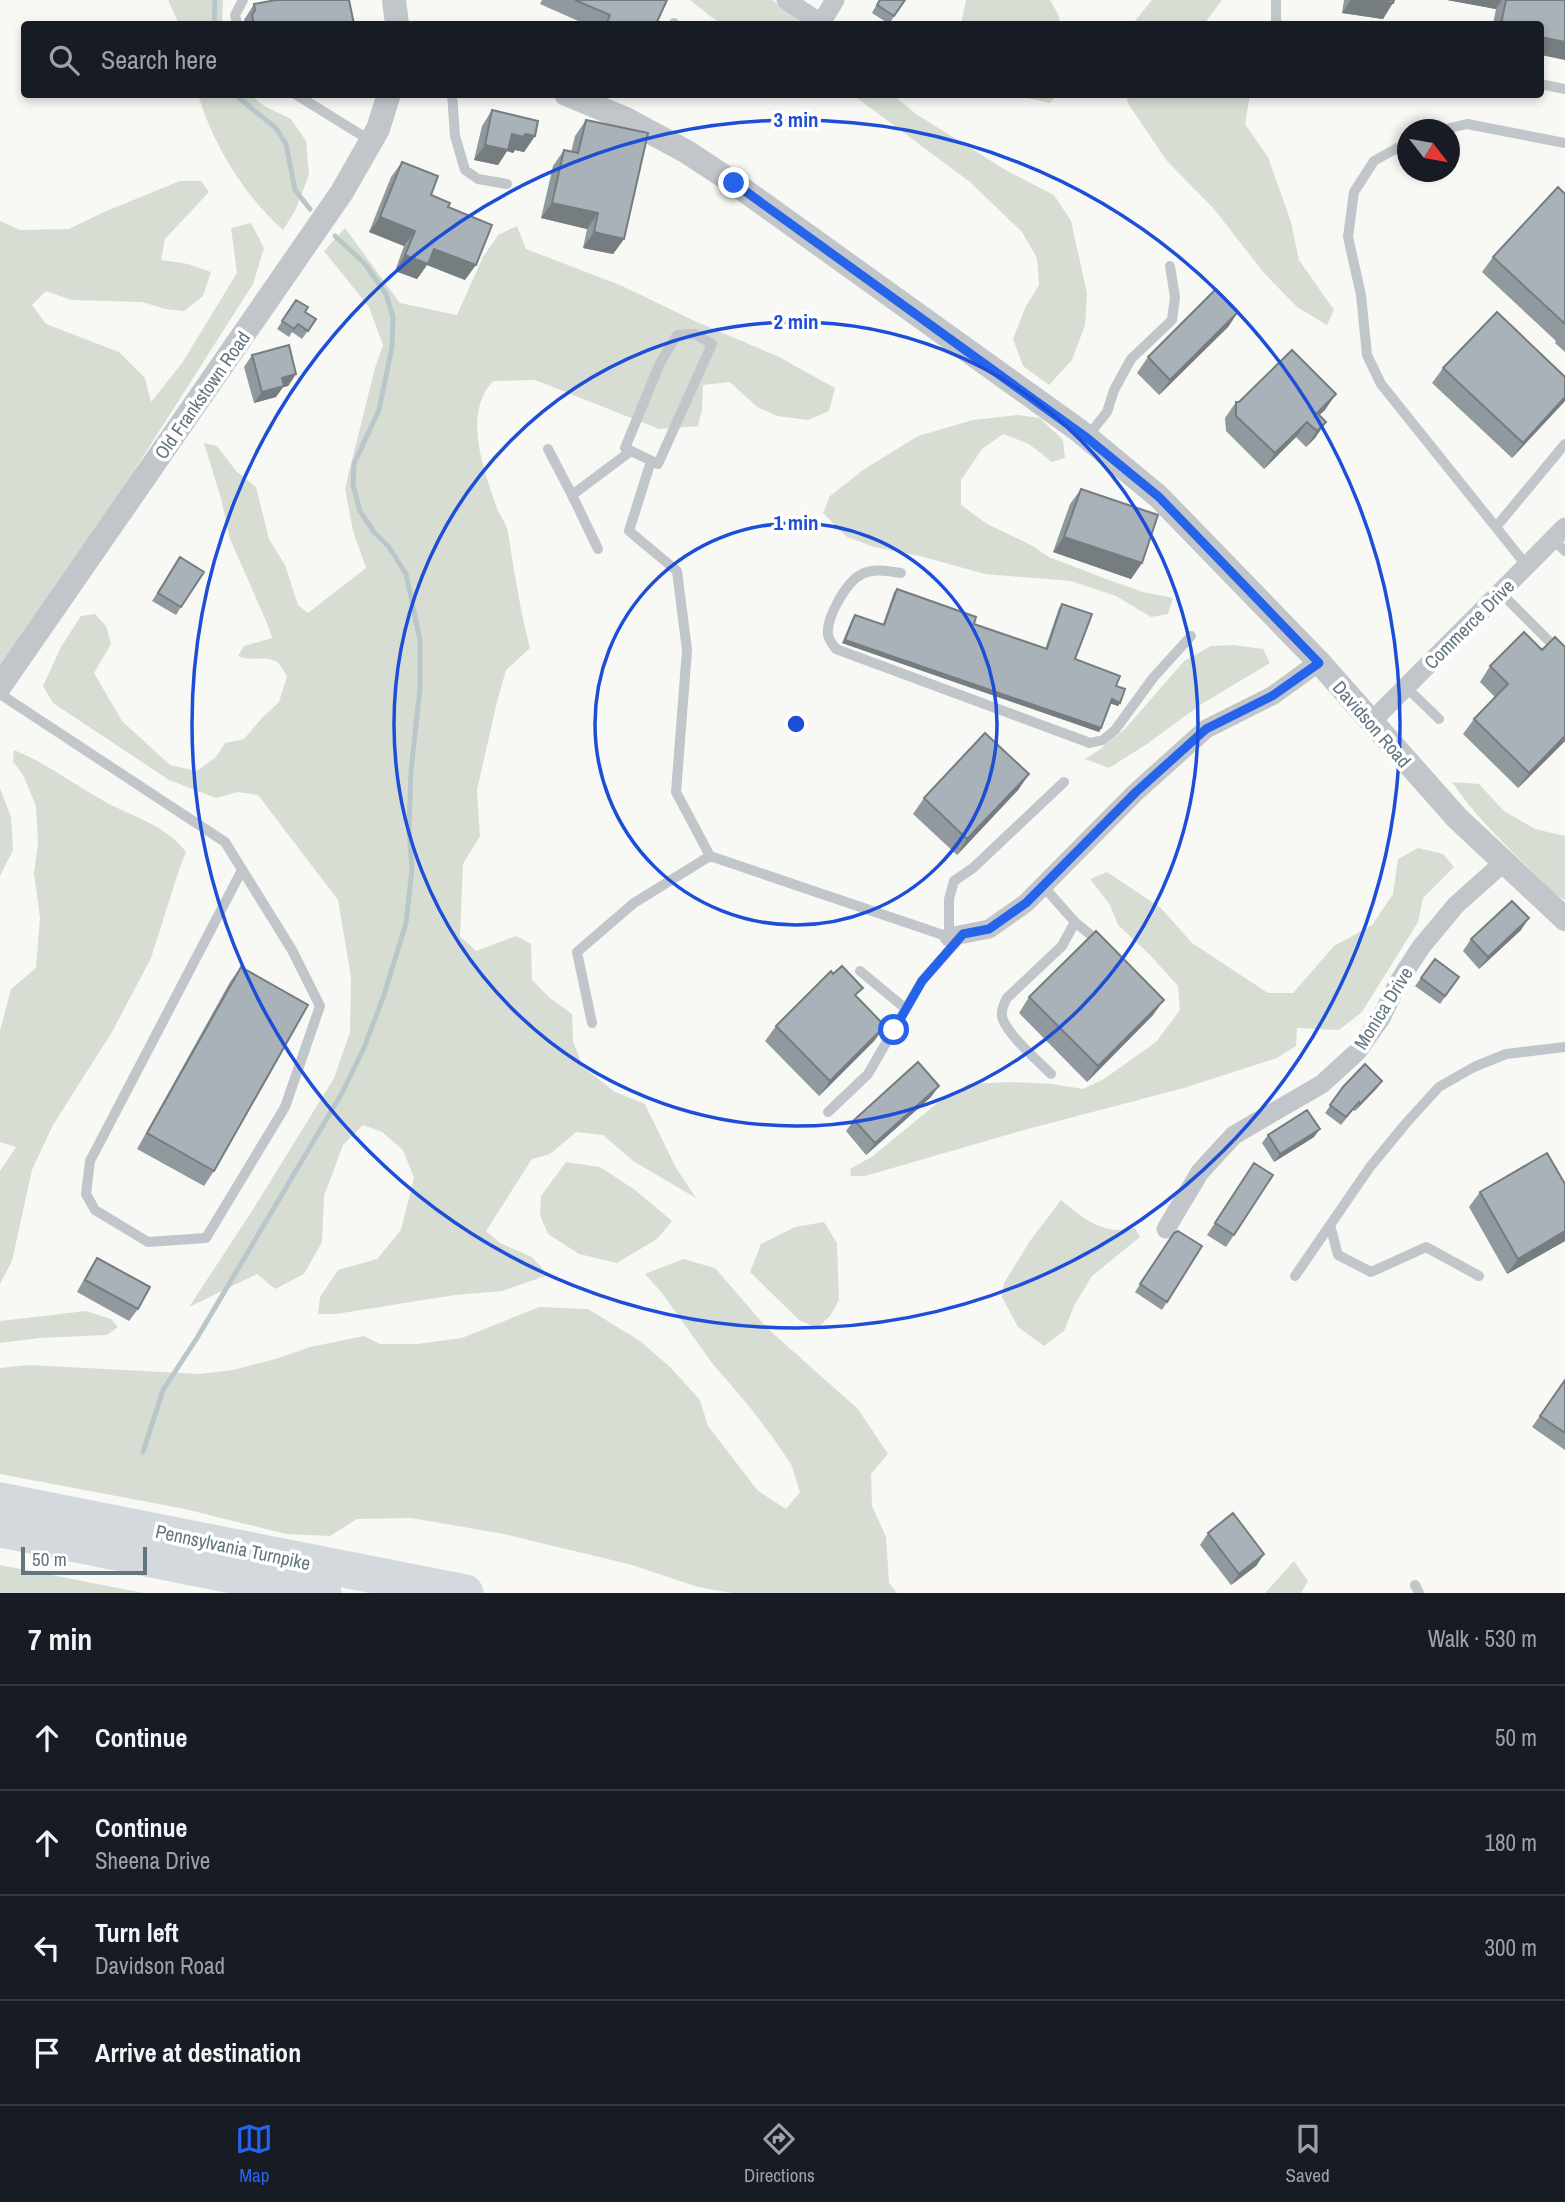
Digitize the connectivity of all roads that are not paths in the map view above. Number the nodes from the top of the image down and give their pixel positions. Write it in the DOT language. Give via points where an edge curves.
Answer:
graph roads {
  1 [pos="243,0"];
  2 [pos="394,0"];
  3 [pos="786,0"];
  4 [pos="835,0"];
  5 [pos="1276,0"];
  6 [pos="236,21"];
  7 [pos="397,21"];
  8 [pos="817,21"];
  9 [pos="823,21"];
  10 [pos="1276,21"];
  11 [pos="1544,86"];
  12 [pos="1565,89"];
  13 [pos="301,98"];
  14 [pos="388,98"];
  15 [pos="452,98"];
  16 [pos="576,98"];
  17 [pos="1460,126"];
  18 [pos="371,141"];
  19 [pos="1565,143"];
  20 [pos="1397,148"];
  21 [pos="507,184"];
  22 [pos="1170,266"];
  23 [pos="1087,438"];
  24 [pos="1565,444"];
  25 [pos="548,449"];
  26 [pos="631,451"];
  27 [pos="652,461"];
  28 [pos="572,495"];
  29 [pos="1496,527"];
  30 [pos="1561,539"];
  31 [pos="598,549"];
  32 [pos="1527,566"];
  33 [pos="901,573"];
  34 [pos="1500,592"];
  35 [pos="1191,636"];
  36 [pos="1565,657"];
  37 [pos="1319,663"];
  38 [pos="0,686"];
  39 [pos="1406,687"];
  40 [pos="0,694"];
  41 [pos="1439,719"];
  42 [pos="1372,721"];
  43 [pos="1064,782"];
  44 [pos="710,856"];
  45 [pos="1503,863"];
  46 [pos="242,870"];
  47 [pos="1043,886"];
  48 [pos="1565,919"];
  49 [pos="1075,922"];
  50 [pos="956,936"];
  51 [pos="1112,954"];
  52 [pos="860,971"];
  53 [pos="906,1009"];
  54 [pos="592,1023"];
  55 [pos="1565,1047"];
  56 [pos="1051,1074"];
  57 [pos="828,1112"];
  58 [pos="1330,1225"];
  59 [pos="1166,1229"];
  60 [pos="1295,1276"];
  61 [pos="1479,1276"];
  62 [pos="0,1501"];
  63 [pos="0,1529"];
  64 [pos="323,1593"];
  65 [pos="465,1593"];
  1 -- 6 [label="lane"];
  2 -- 7 [label="street"];
  3 -- 8 [label="street"];
  4 -- 9 [label="street"];
  5 -- 10 [label="lane"];
  11 -- 12 [label="lane"];
  13 -- 18 [label="lane"];
  14 -- 18 [label="street, Old Frankstown Road"];
  15 -- 21 [label="lane" via="455,136 465,170"];
  16 -- 23 [label="street, Davidson Road" via="626,119 696,158"];
  17 -- 19 [label="lane"];
  18 -- 38 [label="street, Old Frankstown Road" via="342,192"];
  20 -- 29 [label="lane" via="1374,161 1354,192 1348,237 1361,295 1367,355 1381,384"];
  22 -- 23 [label="lane" via="1175,296 1172,320 1131,359 1107,412"];
  23 -- 37 [label="street, Davidson Road" via="1159,497"];
  24 -- 29 [label="lane"];
  25 -- 28 [label="lane"];
  26 -- 27 [label="lane"];
  26 -- 27 [label="lane" via="625,447 660,363 677,335 695,334 712,344 658,464"];
  26 -- 28 [label="lane"];
  27 -- 44 [label="lane" via="629,531 677,571 687,650 676,792"];
  28 -- 31 [label="lane"];
  29 -- 32 [label="lane"];
  30 -- 32 [label="street, Commerce Drive"];
  32 -- 34 [label="street, Commerce Drive"];
  33 -- 35 [label="lane" via="865,572 846,586 829,623 828,635 836,649 1090,743 1115,730"];
  34 -- 36 [label="lane"];
  34 -- 39 [label="street, Commerce Drive"];
  37 -- 42 [label="street, Davidson Road"];
  37 -- 47 [label="street" via="1272,696 1206,729"];
  39 -- 41 [label="lane"];
  39 -- 42 [label="street, Commerce Drive"];
  40 -- 46 [label="lane" via="225,842"];
  42 -- 45 [label="street, Davidson Road"];
  43 -- 50 [label="lane" via="954,881 949,898"];
  44 -- 50 [label="lane"];
  44 -- 54 [label="lane" via="634,903 577,952"];
  45 -- 48 [label="street, Davidson Road"];
  45 -- 59 [label="street, Monica Drive" via="1456,905 1421,947 1357,1052 1322,1084 1234,1135 1200,1172"];
  46 -- 46 [label="lane" via="292,950 320,1006 285,1107 206,1238 148,1242 95,1210 86,1195 90,1161"];
  47 -- 49 [label="lane"];
  47 -- 50 [label="street" via="989,929"];
  49 -- 51 [label="lane"];
  49 -- 56 [label="lane" via="1062,946 1002,1007 1003,1019"];
  50 -- 53 [label="lane"];
  52 -- 53 [label="lane"];
  53 -- 57 [label="lane" via="868,1074"];
  55 -- 58 [label="lane" via="1506,1054 1439,1087 1370,1167"];
  58 -- 60 [label="lane"];
  58 -- 61 [label="lane" via="1338,1255 1371,1272 1426,1247"];
  62 -- 65 [label="highway, Pennsylvania Turnpike"];
  63 -- 64 [label="highway, Pennsylvania Turnpike"];
}
